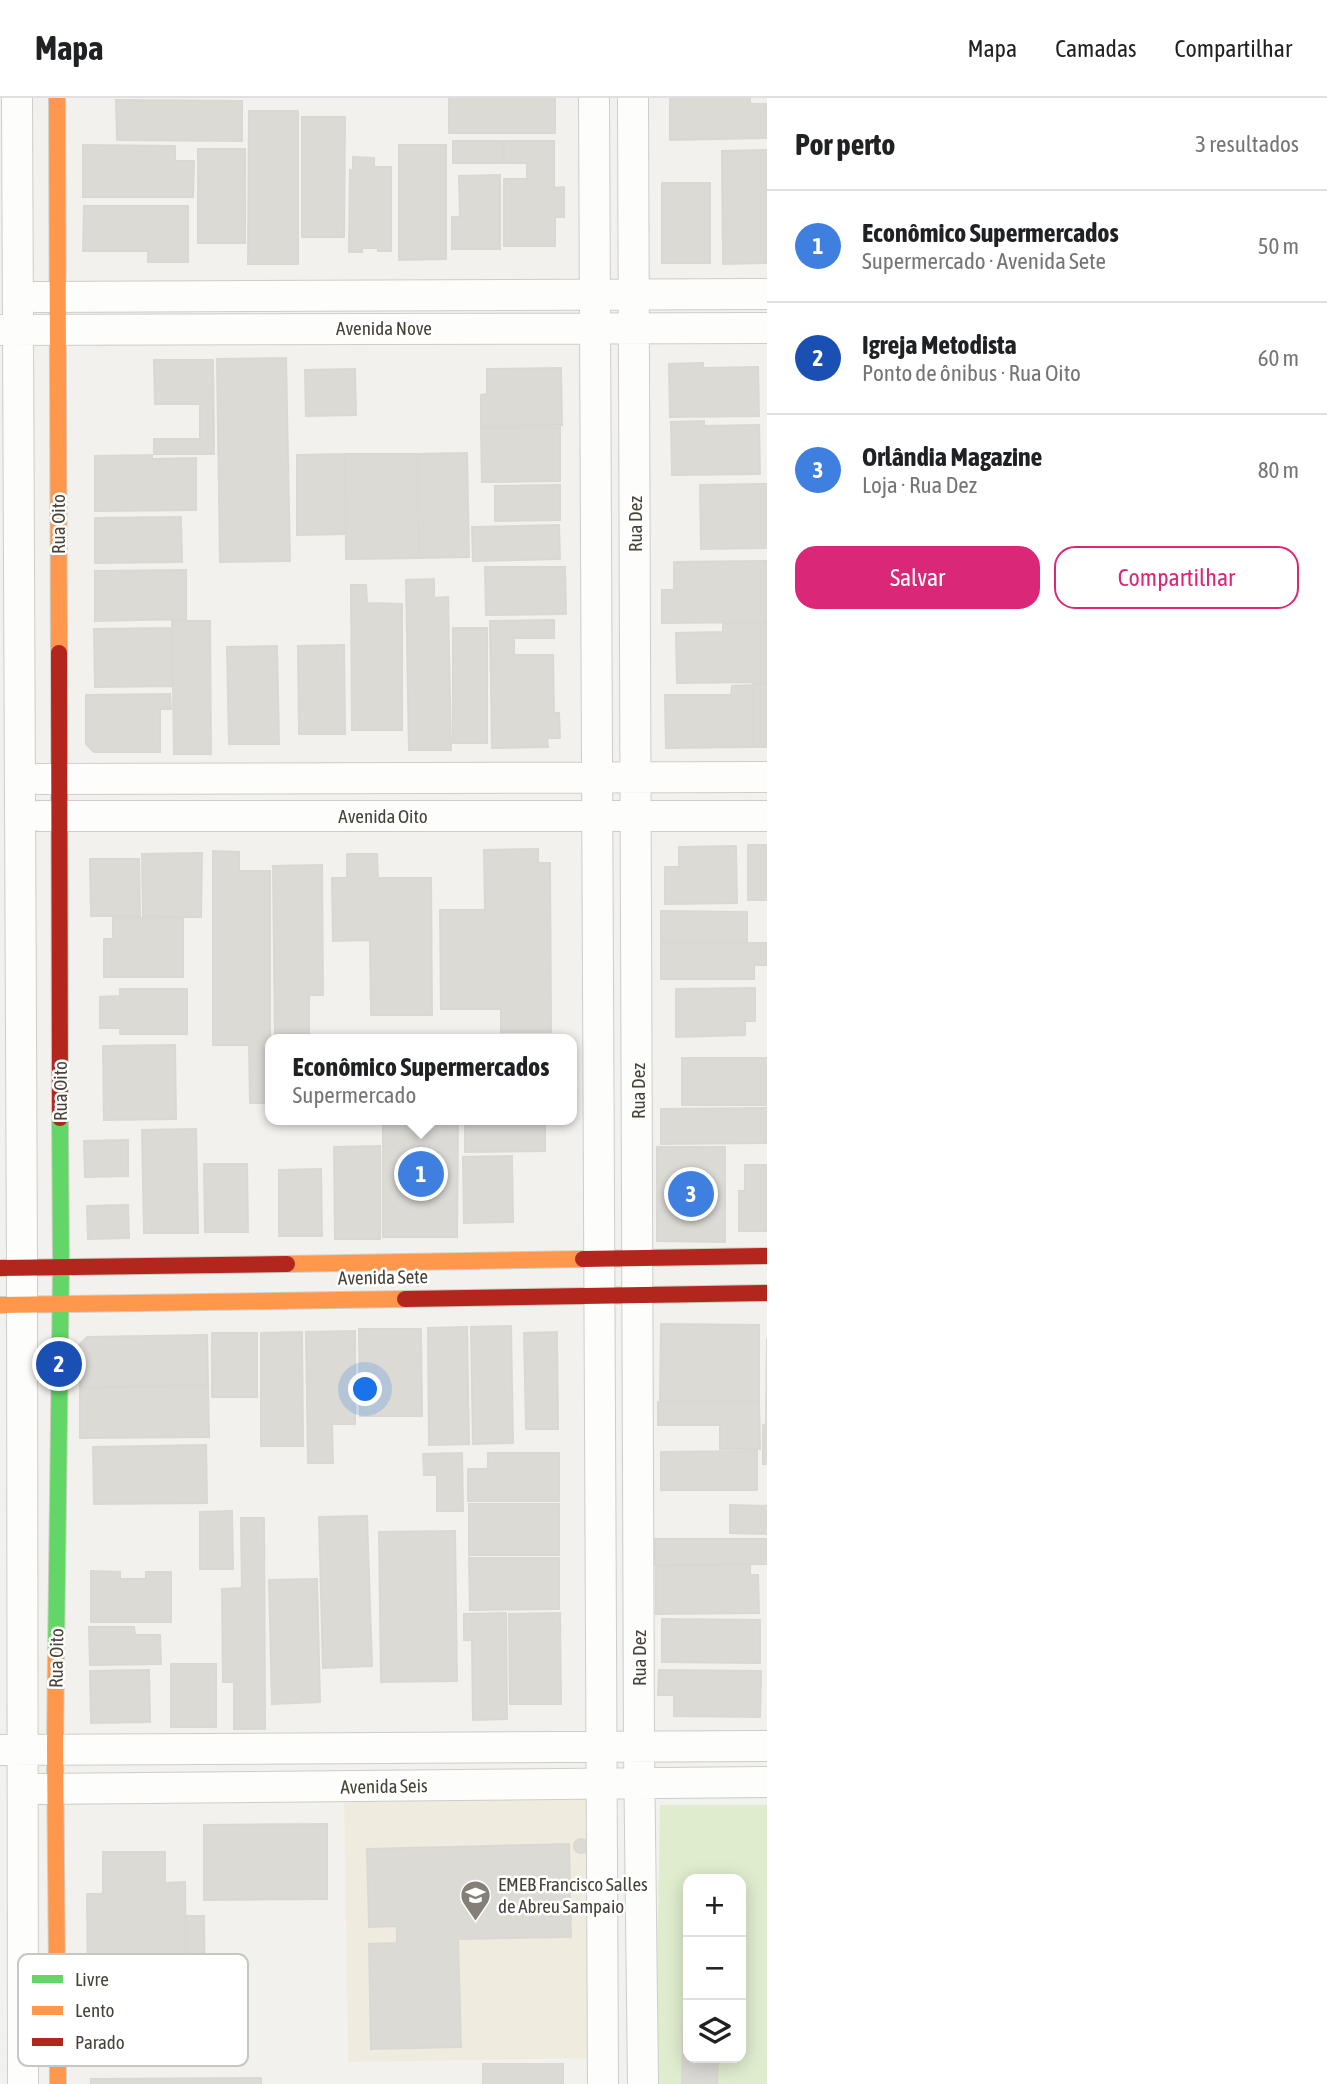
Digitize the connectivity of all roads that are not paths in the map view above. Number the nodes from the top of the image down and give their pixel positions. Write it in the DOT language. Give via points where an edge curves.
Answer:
graph roads {
  1 [pos="17,98"];
  2 [pos="58,98"];
  3 [pos="594,98"];
  4 [pos="633,98"];
  5 [pos="634,294"];
  6 [pos="767,294"];
  7 [pos="596,295"];
  8 [pos="9,297"];
  9 [pos="58,297"];
  10 [pos="596,327"];
  11 [pos="634,328"];
  12 [pos="767,328"];
  13 [pos="9,330"];
  14 [pos="58,330"];
  15 [pos="767,776"];
  16 [pos="599,777"];
  17 [pos="636,777"];
  18 [pos="59,779"];
  19 [pos="10,780"];
  20 [pos="59,816"];
  21 [pos="599,816"];
  22 [pos="767,816"];
  23 [pos="10,817"];
  24 [pos="636,817"];
  25 [pos="767,1256"];
  26 [pos="639,1257"];
  27 [pos="599,1258"];
  28 [pos="61,1267"];
  29 [pos="11,1268"];
  30 [pos="767,1293"];
  31 [pos="599,1294"];
  32 [pos="638,1294"];
  33 [pos="11,1304"];
  34 [pos="61,1304"];
  35 [pos="603,1746"];
  36 [pos="639,1746"];
  37 [pos="767,1746"];
  38 [pos="55,1749"];
  39 [pos="11,1750"];
  40 [pos="767,1782"];
  41 [pos="640,1783"];
  42 [pos="602,1784"];
  43 [pos="56,1789"];
  44 [pos="10,1790"];
  45 [pos="57,1954"];
  46 [pos="18,1971"];
  47 [pos="22,2066"];
  48 [pos="58,2066"];
  49 [pos="23,2084"];
  50 [pos="58,2084"];
  51 [pos="603,2084"];
  52 [pos="643,2084"];
  1 -- 8 [label="street, Rua Oito"];
  2 -- 9 [label="street, Rua Oito"];
  3 -- 7 [label="street, Rua Dez"];
  4 -- 5 [label="street, Rua Dez"];
  5 -- 6 [label="street, Avenida Nove"];
  5 -- 7 [label="street, Avenida Nove"];
  5 -- 11 [label="street, Rua Dez"];
  7 -- 9 [label="street, Avenida Nove"];
  7 -- 10 [label="street, Rua Dez"];
  8 -- 9 [label="street, Avenida Nove"];
  8 -- 13 [label="street, Rua Oito"];
  9 -- 14 [label="street, Rua Oito"];
  10 -- 11 [label="street, Avenida Nove"];
  10 -- 14 [label="street, Avenida Nove"];
  10 -- 16 [label="street, Rua Dez"];
  11 -- 12 [label="street, Avenida Nove"];
  11 -- 17 [label="street, Rua Dez"];
  13 -- 14 [label="street, Avenida Nove"];
  13 -- 19 [label="street, Rua Oito"];
  14 -- 18 [label="street, Rua Oito"];
  15 -- 17 [label="street, Avenida Oito"];
  16 -- 17 [label="street, Avenida Oito"];
  16 -- 18 [label="street, Avenida Oito"];
  16 -- 21 [label="street, Rua Dez"];
  17 -- 24 [label="street, Rua Dez"];
  18 -- 19 [label="street, Avenida Oito"];
  18 -- 20 [label="street, Rua Oito"];
  19 -- 23 [label="street, Rua Oito"];
  20 -- 21 [label="street, Avenida Oito"];
  20 -- 23 [label="street, Avenida Oito"];
  20 -- 28 [label="street, Rua Oito"];
  21 -- 24 [label="street, Avenida Oito"];
  21 -- 27 [label="street, Rua Dez"];
  22 -- 24 [label="street, Avenida Oito"];
  23 -- 29 [label="street, Rua Oito"];
  24 -- 26 [label="street, Rua Dez"];
  25 -- 26 [label="street, Avenida Sete"];
  26 -- 27 [label="street, Avenida Sete"];
  26 -- 32 [label="street, Rua Dez"];
  27 -- 28 [label="street, Avenida Sete"];
  27 -- 31 [label="street, Rua Dez"];
  28 -- 29 [label="street, Avenida Sete"];
  28 -- 34 [label="street, Rua Oito"];
  29 -- 33 [label="street, Rua Oito"];
  30 -- 32 [label="street, Avenida Sete"];
  31 -- 32 [label="street, Avenida Sete"];
  31 -- 34 [label="street, Avenida Sete"];
  31 -- 35 [label="street, Rua Dez"];
  32 -- 36 [label="street, Rua Dez"];
  33 -- 34 [label="street, Avenida Sete"];
  33 -- 39 [label="street, Rua Oito"];
  34 -- 38 [label="street, Rua Oito"];
  35 -- 36 [label="street, Avenida Seis"];
  35 -- 38 [label="street, Avenida Seis"];
  35 -- 42 [label="street, Rua Dez"];
  36 -- 37 [label="street, Avenida Seis"];
  36 -- 41 [label="street, Rua Dez"];
  38 -- 39 [label="street, Avenida Seis"];
  38 -- 43 [label="street, Rua Oito"];
  39 -- 44 [label="street, Rua Oito"];
  40 -- 41 [label="street, Avenida Seis"];
  41 -- 42 [label="street, Avenida Seis"];
  41 -- 52 [label="street, Rua Dez"];
  42 -- 43 [label="street, Avenida Seis"];
  42 -- 51 [label="street, Rua Dez"];
  43 -- 44 [label="street, Avenida Seis"];
  43 -- 45 [label="street, Rua Oito"];
  44 -- 46 [label="street, Rua Oito"];
  47 -- 49 [label="street, Rua Oito"];
  48 -- 50 [label="street, Rua Oito"];
}
